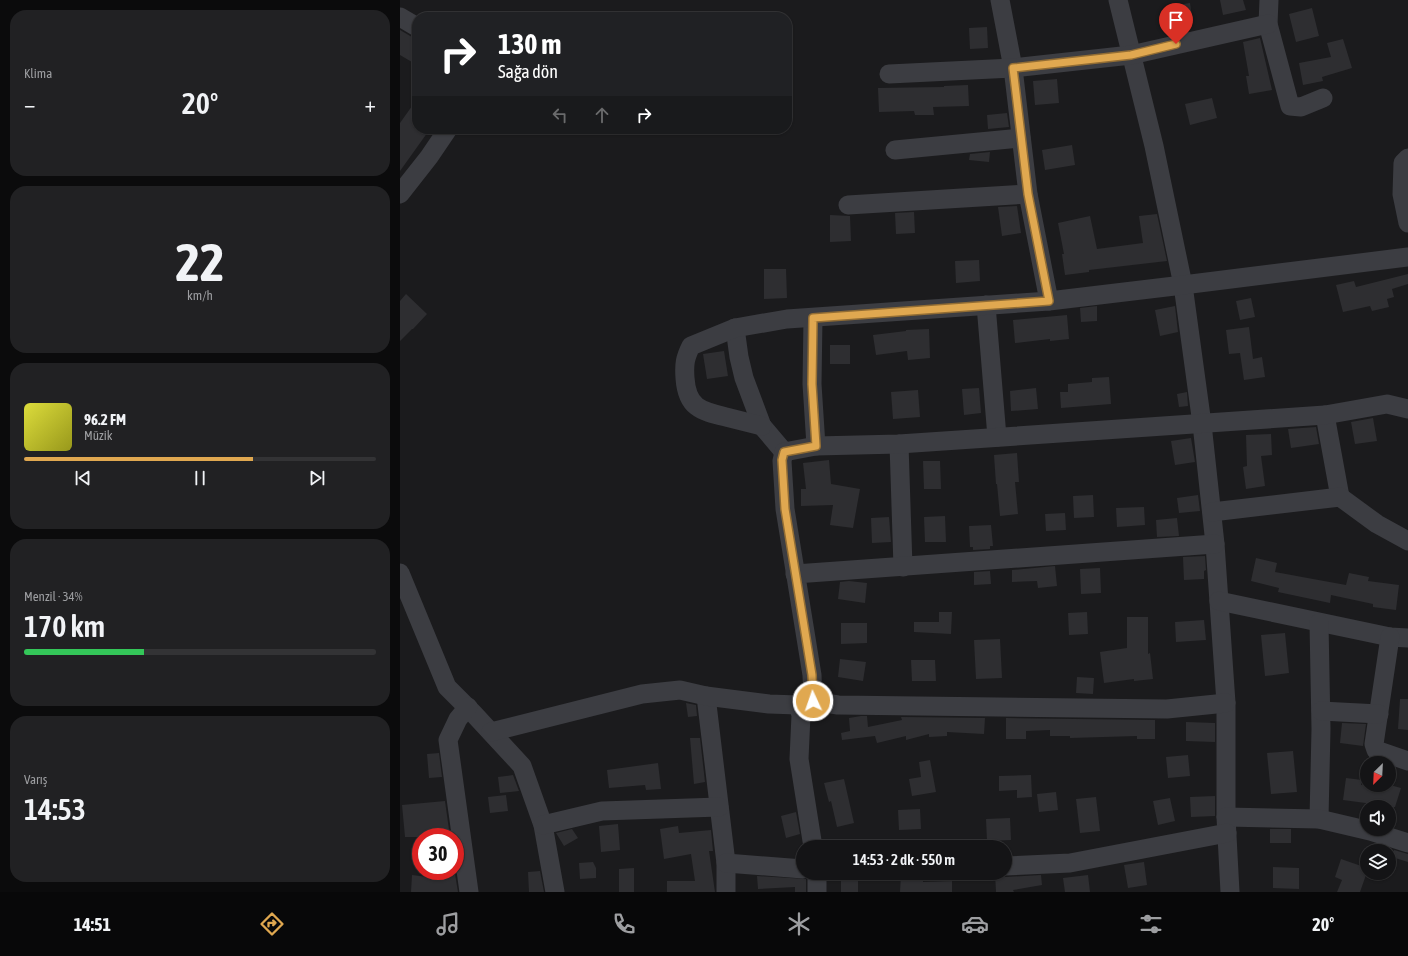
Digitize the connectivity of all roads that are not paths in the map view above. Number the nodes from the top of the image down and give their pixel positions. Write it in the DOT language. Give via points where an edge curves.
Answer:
graph roads {
  1 [pos="1000,0"];
  2 [pos="1118,0"];
  3 [pos="1269,0"];
  4 [pos="400,17"];
  5 [pos="412,24"];
  6 [pos="1268,24"];
  7 [pos="1131,55"];
  8 [pos="1013,68"];
  9 [pos="890,74"];
  10 [pos="1323,98"];
  11 [pos="444,134"];
  12 [pos="1021,138"];
  13 [pos="895,150"];
  14 [pos="1408,158"];
  15 [pos="400,194"];
  16 [pos="1028,194"];
  17 [pos="848,205"];
  18 [pos="1408,223"];
  19 [pos="1408,256"];
  20 [pos="1183,285"];
  21 [pos="1049,301"];
  22 [pos="986,305"];
  23 [pos="813,318"];
  24 [pos="735,328"];
  25 [pos="1408,409"];
  26 [pos="1325,415"];
  27 [pos="1202,424"];
  28 [pos="762,426"];
  29 [pos="997,438"];
  30 [pos="899,444"];
  31 [pos="816,446"];
  32 [pos="784,452"];
  33 [pos="1340,497"];
  34 [pos="1212,512"];
  35 [pos="1408,541"];
  36 [pos="1215,544"];
  37 [pos="903,567"];
  38 [pos="400,573"];
  39 [pos="795,574"];
  40 [pos="1219,601"];
  41 [pos="1319,623"];
  42 [pos="1399,637"];
  43 [pos="706,696"];
  44 [pos="805,703"];
  45 [pos="1226,703"];
  46 [pos="468,707"];
  47 [pos="1321,711"];
  48 [pos="1379,714"];
  49 [pos="491,732"];
  50 [pos="1408,761"];
  51 [pos="719,807"];
  52 [pos="1319,819"];
  53 [pos="543,825"];
  54 [pos="1226,825"];
  55 [pos="812,840"];
  56 [pos="1408,843"];
  57 [pos="726,863"];
  58 [pos="1012,866"];
  59 [pos="796,868"];
  60 [pos="817,880"];
  61 [pos="469,892"];
  62 [pos="555,892"];
  63 [pos="726,892"];
  64 [pos="817,892"];
  65 [pos="1230,892"];
  1 -- 8 [label="street"];
  2 -- 7 [label="street"];
  3 -- 6 [label="street"];
  4 -- 5 [label="street"];
  6 -- 7 [label="street"];
  6 -- 10 [label="street" via="1290,106 1301,107"];
  7 -- 8 [label="street"];
  7 -- 20 [label="street" via="1154,146"];
  8 -- 9 [label="street"];
  8 -- 12 [label="street"];
  11 -- 15 [label="street"];
  12 -- 13 [label="street"];
  12 -- 16 [label="street"];
  14 -- 18 [label="street" via="1403,162 1402,194"];
  16 -- 17 [label="street"];
  16 -- 21 [label="street"];
  19 -- 20 [label="street"];
  20 -- 21 [label="street"];
  20 -- 27 [label="street"];
  21 -- 22 [label="street"];
  22 -- 23 [label="street"];
  22 -- 29 [label="street"];
  23 -- 24 [label="street" via="787,319"];
  23 -- 31 [label="street" via="812,384"];
  24 -- 28 [label="street" via="738,357"];
  24 -- 28 [label="street" via="691,346 684,366 685,388 694,404 703,411"];
  25 -- 26 [label="street" via="1387,404"];
  26 -- 27 [label="street"];
  26 -- 33 [label="street"];
  27 -- 29 [label="street"];
  27 -- 34 [label="street"];
  28 -- 32 [label="street"];
  29 -- 30 [label="street"];
  30 -- 31 [label="street"];
  30 -- 37 [label="street"];
  31 -- 32 [label="street"];
  32 -- 39 [label="street" via="782,460 785,509"];
  33 -- 34 [label="street"];
  33 -- 35 [label="street" via="1377,524"];
  34 -- 36 [label="street"];
  36 -- 37 [label="street"];
  36 -- 40 [label="street"];
  37 -- 39 [label="street"];
  38 -- 46 [label="street" via="447,686"];
  39 -- 44 [label="street" via="812,675"];
  40 -- 41 [label="street"];
  40 -- 45 [label="street"];
  41 -- 42 [label="street"];
  41 -- 47 [label="street"];
  42 -- 48 [label="street"];
  43 -- 44 [label="street" via="769,704"];
  43 -- 49 [label="street" via="680,690 642,694"];
  43 -- 51 [label="street"];
  44 -- 45 [label="street" via="1167,709"];
  44 -- 55 [label="street" via="801,716 799,759"];
  45 -- 54 [label="street"];
  46 -- 49 [label="street"];
  46 -- 61 [label="street" via="458,719 448,740"];
  47 -- 48 [label="street"];
  47 -- 52 [label="street"];
  48 -- 50 [label="street" via="1374,744 1376,750"];
  49 -- 53 [label="street" via="522,766"];
  51 -- 53 [label="street" via="602,812"];
  51 -- 57 [label="street"];
  52 -- 54 [label="street"];
  52 -- 56 [label="street"];
  53 -- 62 [label="street"];
  54 -- 58 [label="street" via="1070,863"];
  54 -- 65 [label="street"];
  57 -- 59 [label="street"];
  57 -- 63 [label="street"];
  60 -- 64 [label="street"];
}
